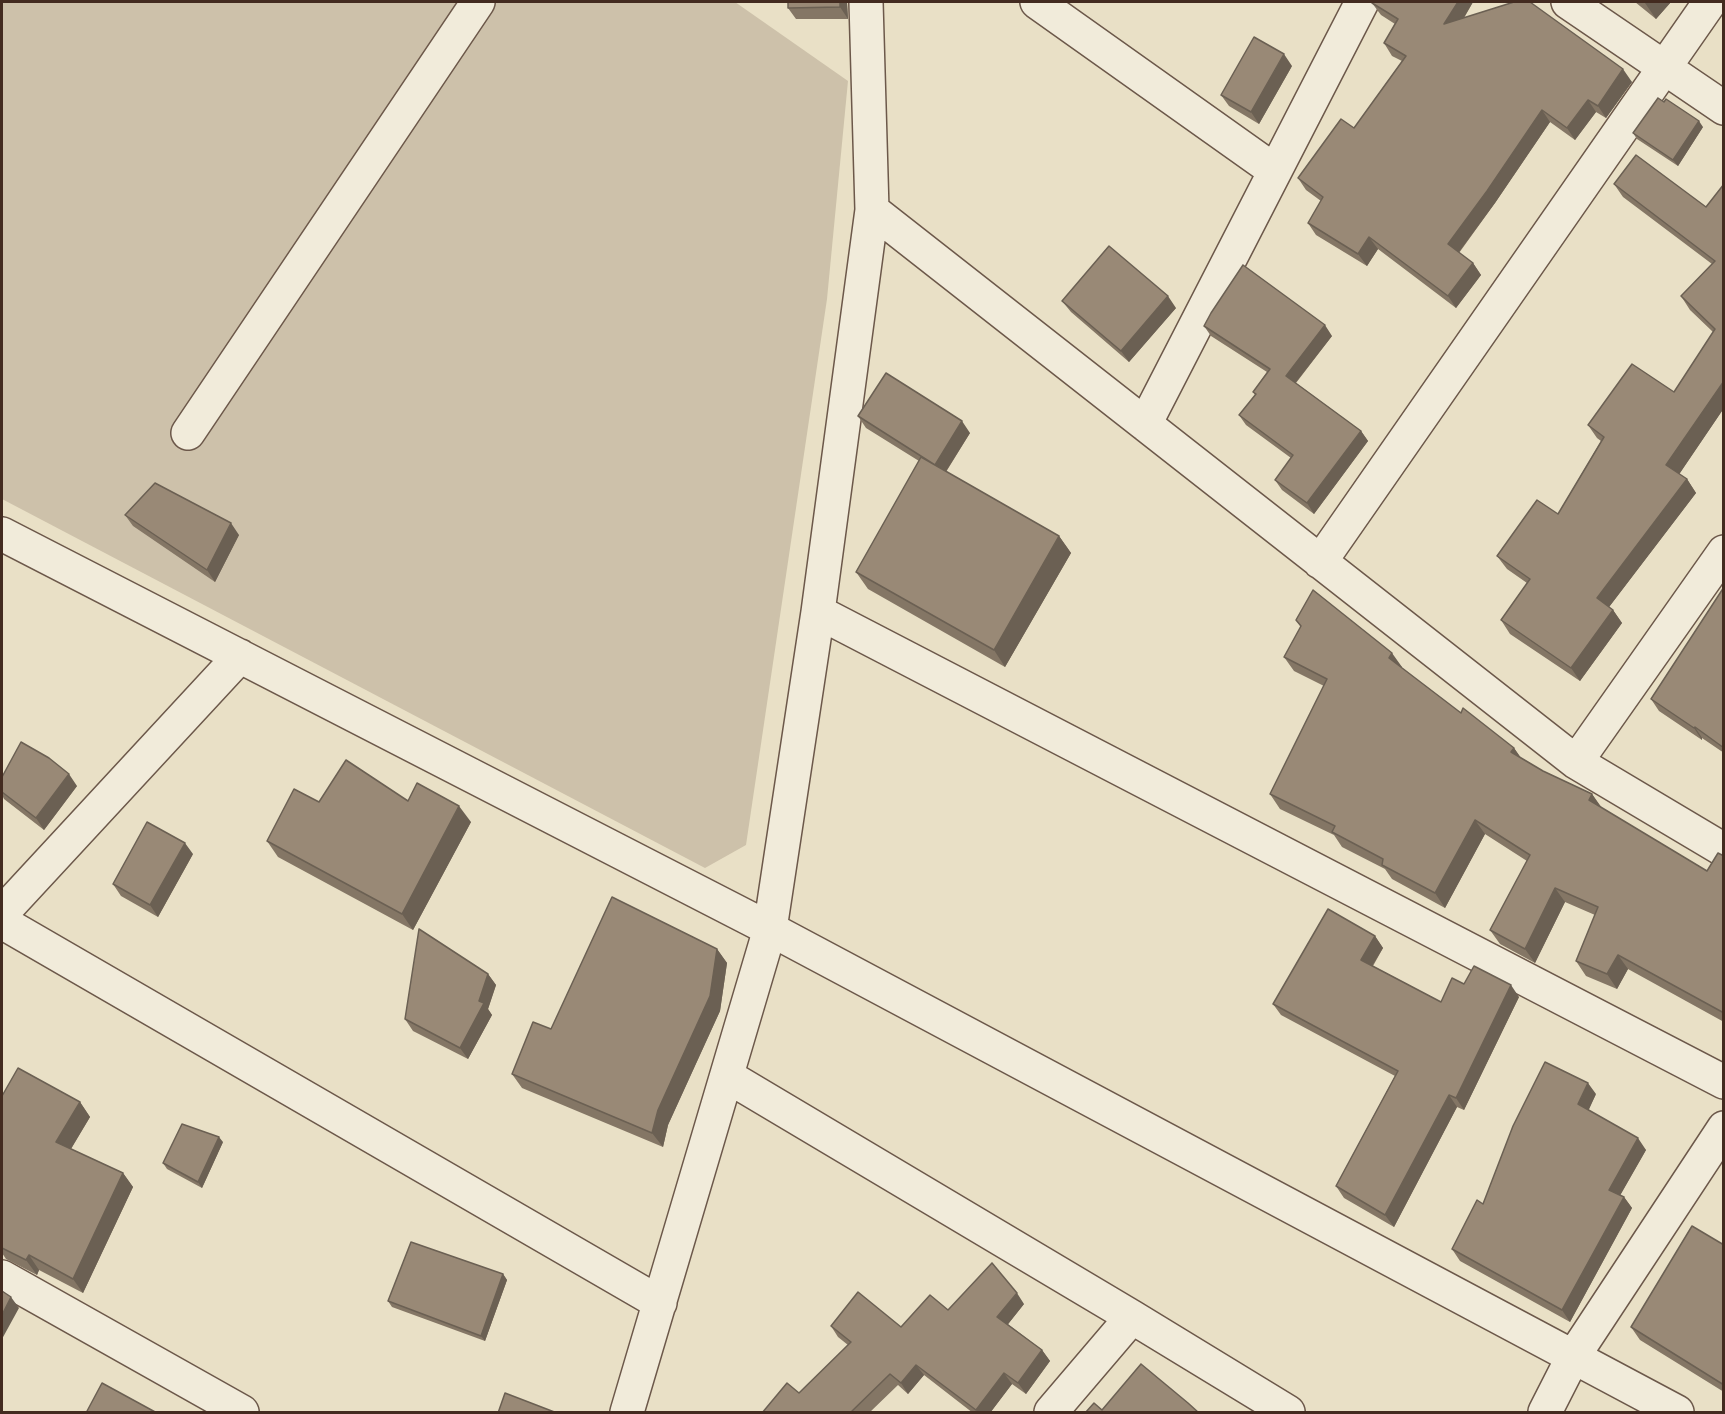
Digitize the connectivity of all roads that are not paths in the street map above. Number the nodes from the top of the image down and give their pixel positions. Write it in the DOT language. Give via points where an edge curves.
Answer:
graph roads {
  1 [pos="478,2"];
  2 [pos="866,2"];
  3 [pos="1037,2"];
  4 [pos="1362,2"];
  5 [pos="1568,2"];
  6 [pos="1710,2"];
  7 [pos="1664,67"];
  8 [pos="1724,108"];
  9 [pos="1275,171"];
  10 [pos="872,210"];
  11 [pos="1145,424"];
  12 [pos="188,433"];
  13 [pos="2,534"];
  14 [pos="1724,552"];
  15 [pos="1320,562"];
  16 [pos="818,612"];
  17 [pos="240,656"];
  18 [pos="1576,762"];
  19 [pos="1724,850"];
  20 [pos="2,913"];
  21 [pos="2,922"];
  22 [pos="770,929"];
  23 [pos="727,1076"];
  24 [pos="1724,1082"];
  25 [pos="1724,1128"];
  26 [pos="2,1277"];
  27 [pos="660,1303"];
  28 [pos="1132,1317"];
  29 [pos="1573,1357"];
  30 [pos="242,1413"];
  31 [pos="627,1413"];
  32 [pos="1051,1413"];
  33 [pos="1288,1413"];
  34 [pos="1545,1413"];
  35 [pos="1677,1413"];
  1 -- 12 [label="street"];
  2 -- 10 [label="street"];
  3 -- 9 [label="street"];
  4 -- 9 [label="street"];
  5 -- 7 [label="street"];
  6 -- 7 [label="street"];
  7 -- 8 [label="street"];
  7 -- 15 [label="street"];
  9 -- 11 [label="street"];
  10 -- 11 [label="street"];
  10 -- 16 [label="street"];
  11 -- 15 [label="street"];
  13 -- 17 [label="street"];
  14 -- 18 [label="street"];
  15 -- 18 [label="street"];
  16 -- 22 [label="street"];
  16 -- 24 [label="street"];
  17 -- 20 [label="street"];
  17 -- 22 [label="street"];
  18 -- 19 [label="street"];
  21 -- 27 [label="street"];
  22 -- 23 [label="street"];
  22 -- 29 [label="street"];
  23 -- 27 [label="street"];
  23 -- 28 [label="street"];
  25 -- 29 [label="street"];
  26 -- 30 [label="street"];
  27 -- 31 [label="street"];
  28 -- 32 [label="street"];
  28 -- 33 [label="street"];
  29 -- 34 [label="street"];
  29 -- 35 [label="street"];
}
